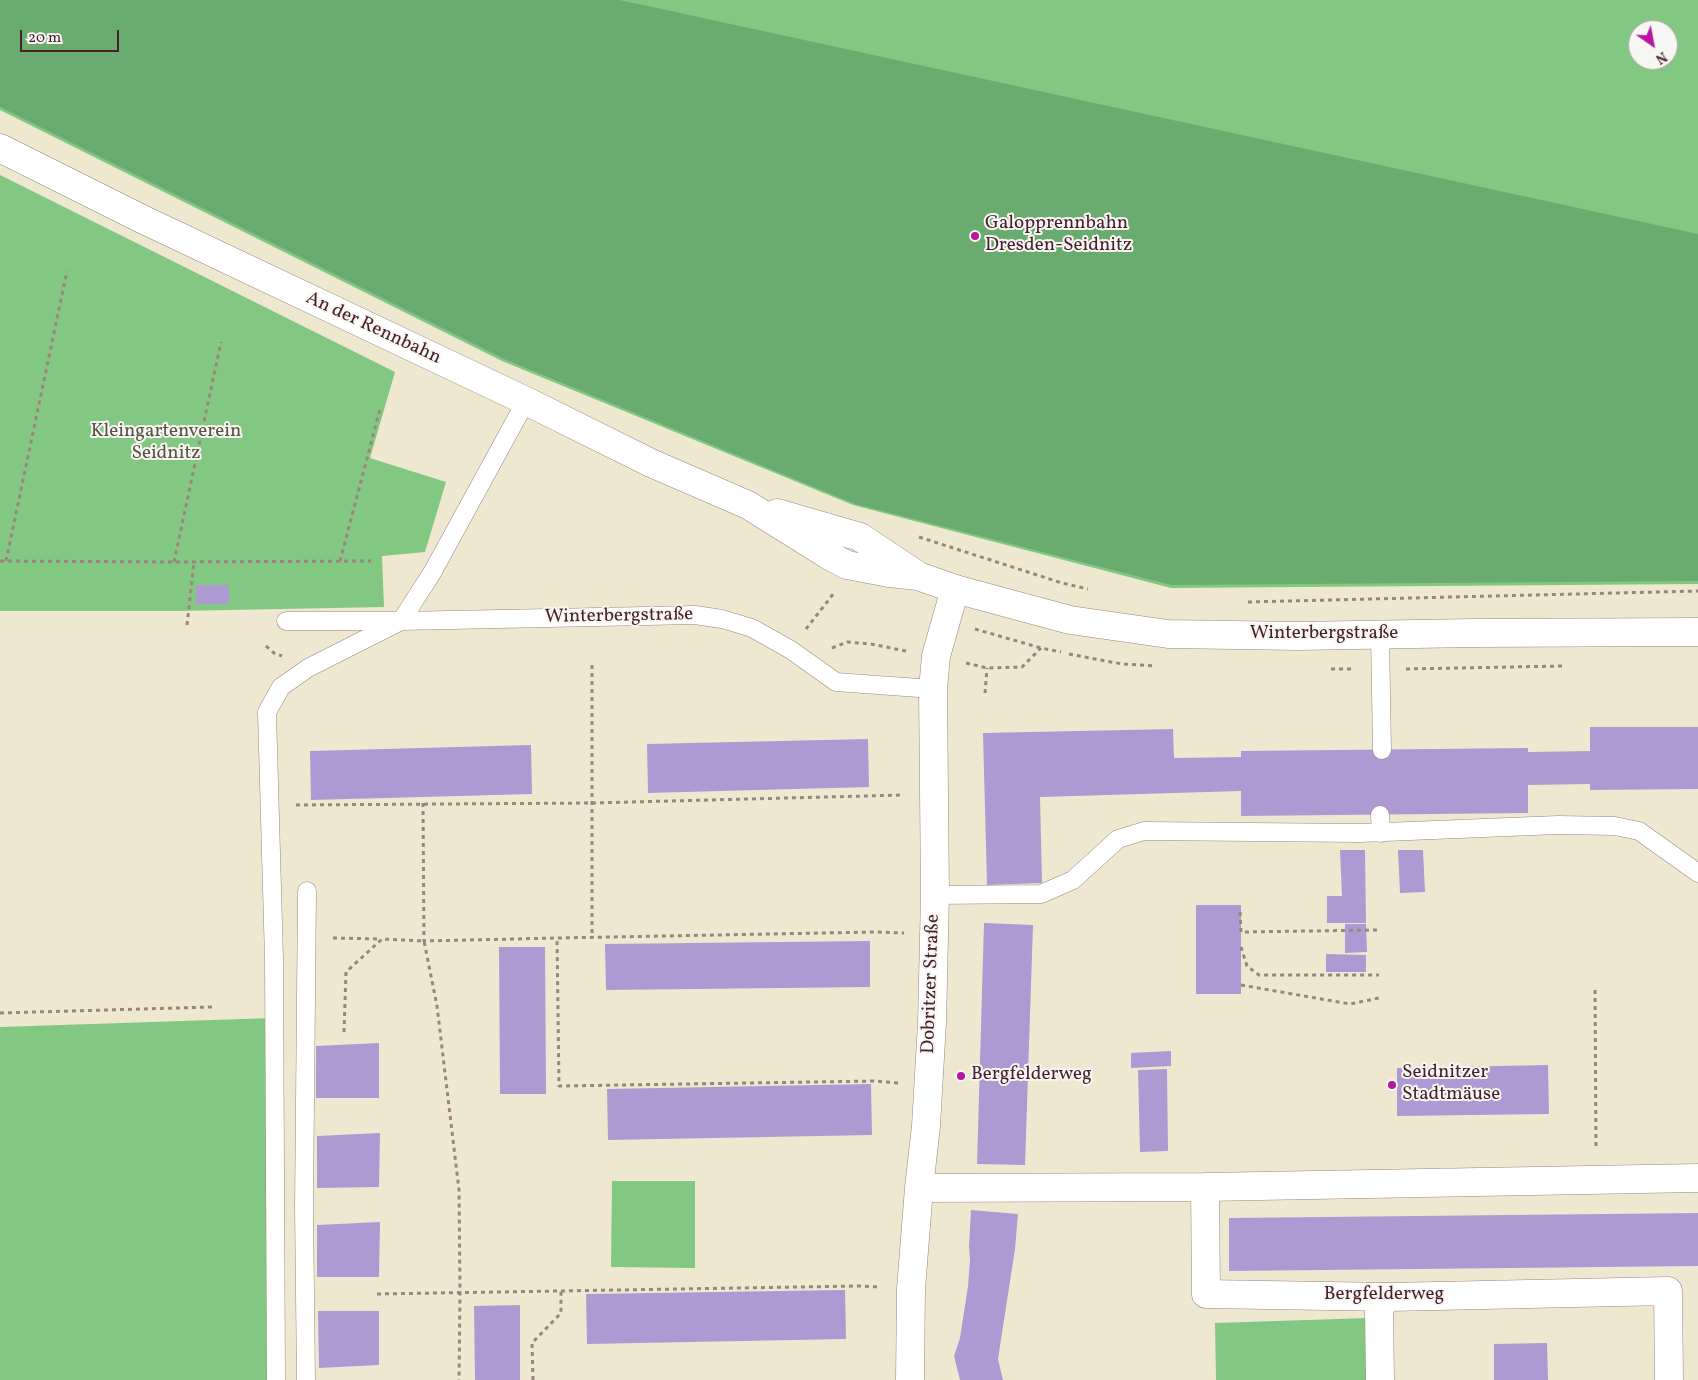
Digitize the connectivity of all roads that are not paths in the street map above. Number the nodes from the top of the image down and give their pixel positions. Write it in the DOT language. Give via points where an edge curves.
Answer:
graph roads {
  1 [pos="0,148"];
  2 [pos="526,401"];
  3 [pos="748,505"];
  4 [pos="918,576"];
  5 [pos="955,589"];
  6 [pos="286,621"];
  7 [pos="401,621"];
  8 [pos="1698,632"];
  9 [pos="1380,635"];
  10 [pos="933,689"];
  11 [pos="1382,750"];
  12 [pos="1380,815"];
  13 [pos="1380,833"];
  14 [pos="1698,873"];
  15 [pos="307,890"];
  16 [pos="935,895"];
  17 [pos="1698,1178"];
  18 [pos="1205,1186"];
  19 [pos="919,1188"];
  20 [pos="1390,1297"];
  21 [pos="276,1380"];
  22 [pos="306,1380"];
  23 [pos="910,1380"];
  24 [pos="1380,1380"];
  25 [pos="1669,1380"];
  1 -- 2 [label="street, An der Rennbahn"];
  2 -- 3 [label="street, An der Rennbahn" via="651,463"];
  2 -- 7 [label="lane" via="432,573"];
  3 -- 4 [label="street, An der Rennbahn" via="860,537"];
  3 -- 4 [label="street, An der Rennbahn" via="847,565"];
  4 -- 5 [label="street, An der Rennbahn"];
  5 -- 9 [label="street, Winterbergstraße" via="1070,620 1168,634"];
  5 -- 10 [label="street, Dobritzer Straße" via="936,656"];
  6 -- 7 [label="lane, Winterbergstraße"];
  7 -- 10 [label="lane, Winterbergstraße" via="695,615 752,628 791,650 836,682"];
  7 -- 21 [label="lane" via="308,668 281,687 267,712 274,959"];
  8 -- 9 [label="street, Winterbergstraße"];
  9 -- 11 [label="lane"];
  10 -- 16 [label="street, Dobritzer Straße"];
  12 -- 13 [label="lane"];
  13 -- 14 [label="lane" via="1615,826 1638,831"];
  13 -- 16 [label="lane" via="1144,831 1118,839 1073,880 1041,894"];
  15 -- 22 [label="lane" via="304,1032"];
  16 -- 19 [label="street, Dobritzer Straße" via="926,1126"];
  17 -- 18 [label="street"];
  18 -- 19 [label="street"];
  18 -- 20 [label="street, Bergfelderweg" via="1206,1294"];
  19 -- 23 [label="street, Dobritzer Straße" via="911,1289"];
  20 -- 24 [label="street" via="1379,1310"];
  20 -- 25 [label="street, Bergfelderweg" via="1668,1291"];
}
